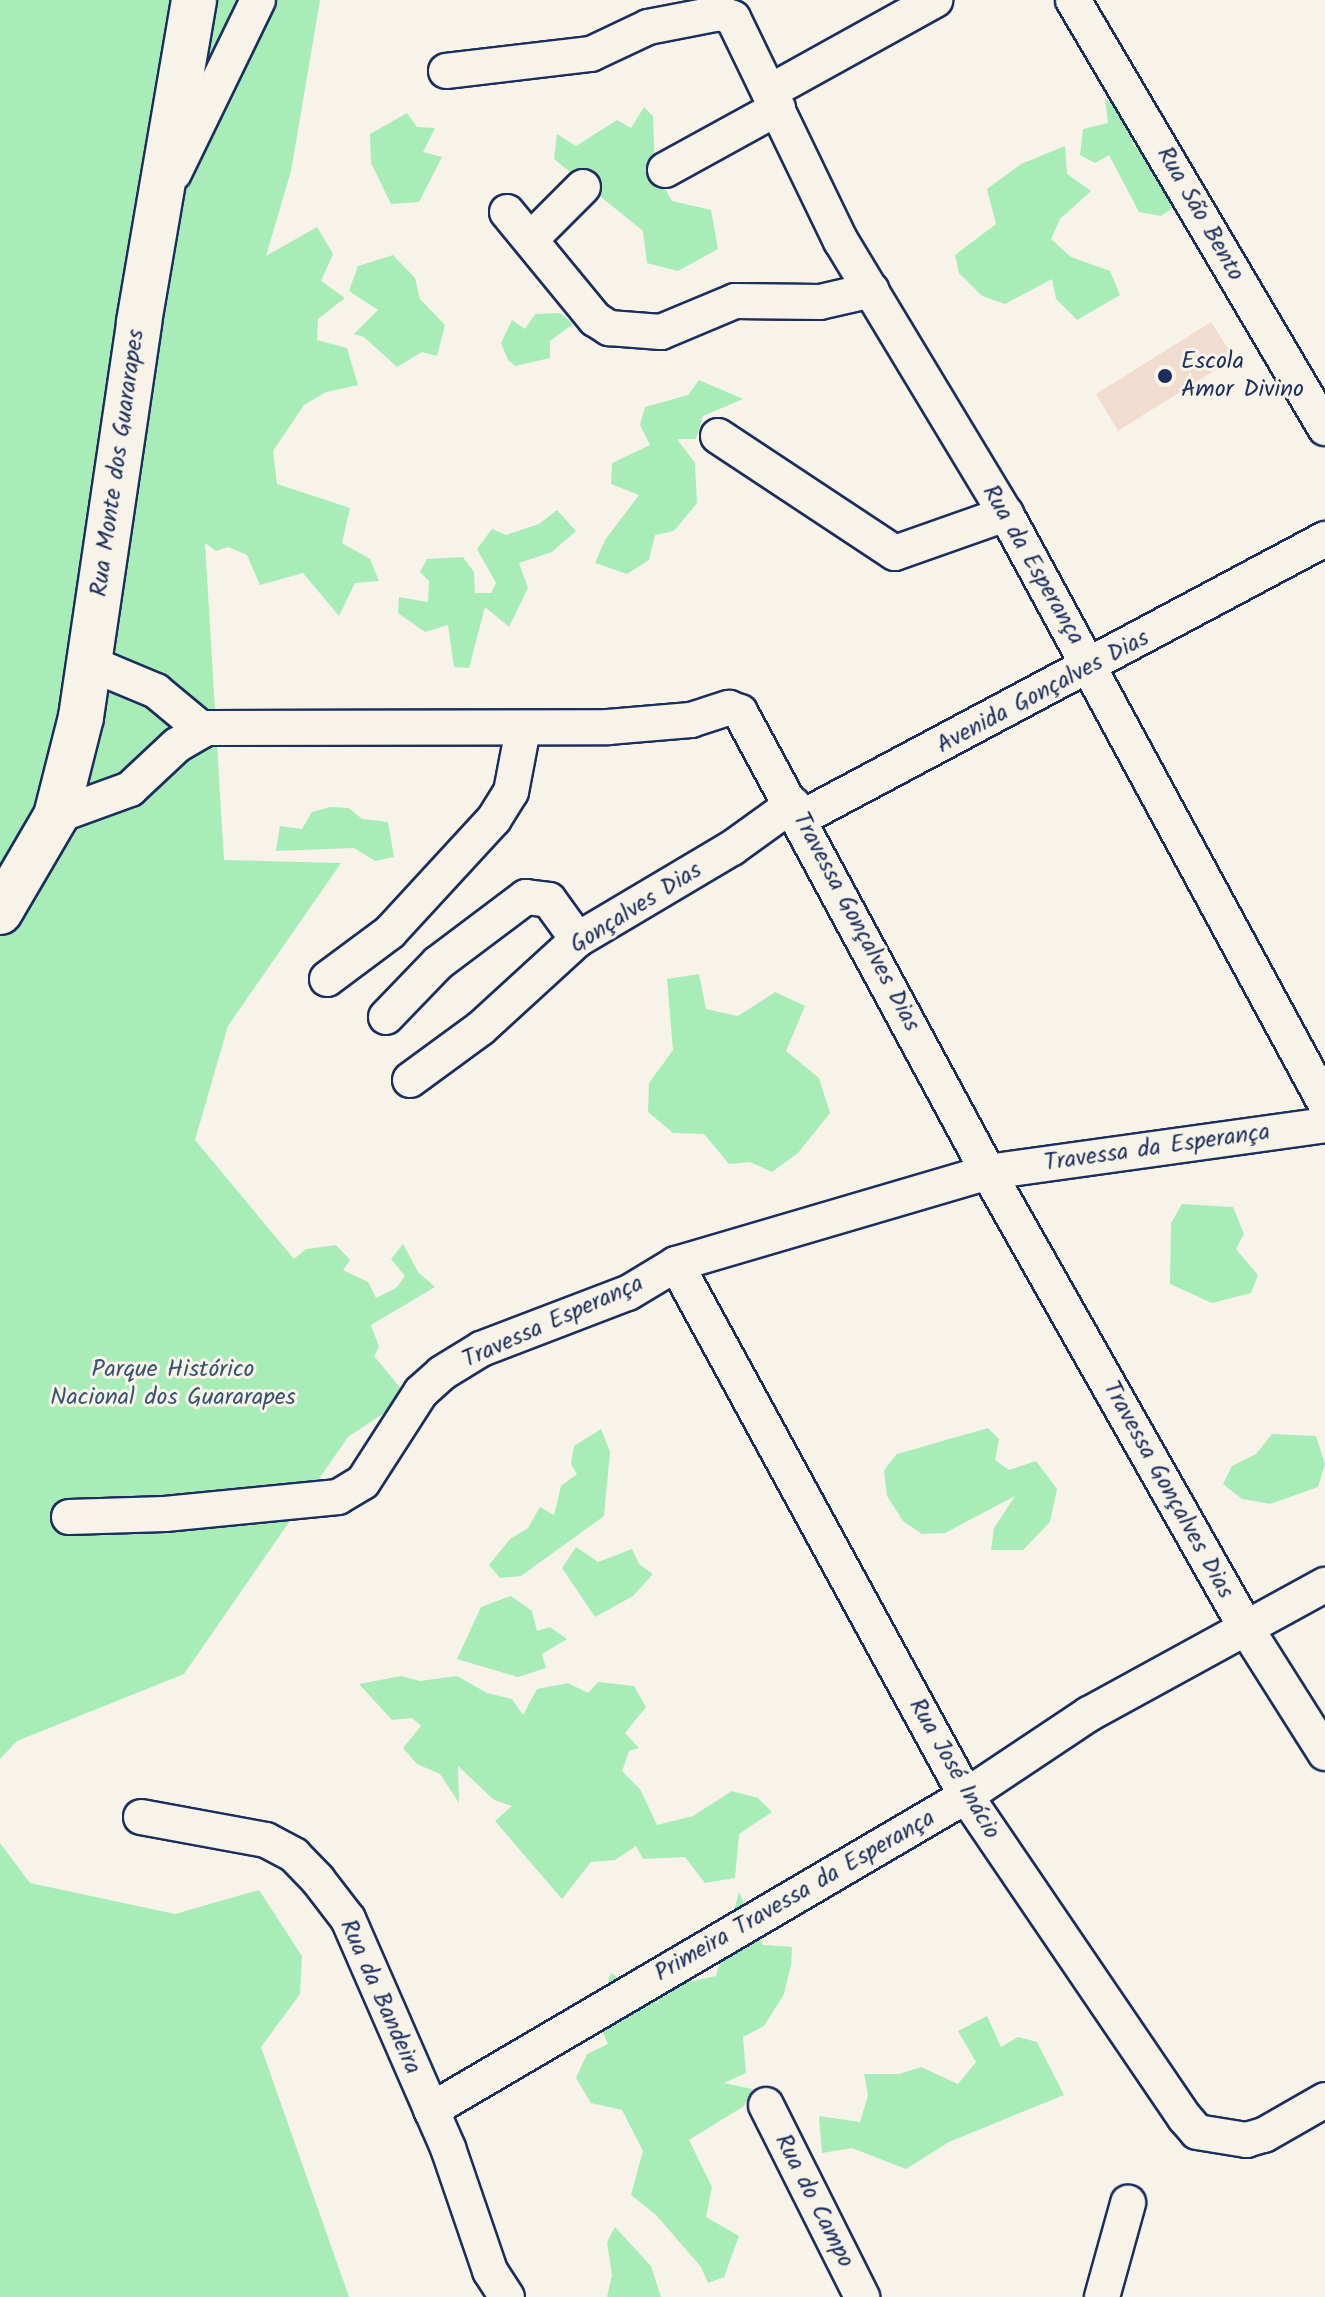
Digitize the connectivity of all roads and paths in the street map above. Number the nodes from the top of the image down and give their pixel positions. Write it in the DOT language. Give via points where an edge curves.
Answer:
graph roads {
  1 [pos="194,0"];
  2 [pos="258,0"];
  3 [pos="935,0"];
  4 [pos="1073,0"];
  5 [pos="446,71"];
  6 [pos="774,99"];
  7 [pos="665,170"];
  8 [pos="583,187"];
  9 [pos="164,195"];
  10 [pos="507,212"];
  11 [pos="532,238"];
  12 [pos="872,290"];
  13 [pos="1325,428"];
  14 [pos="718,436"];
  15 [pos="1006,514"];
  16 [pos="1325,539"];
  17 [pos="89,663"];
  18 [pos="1091,667"];
  19 [pos="523,729"];
  20 [pos="203,730"];
  21 [pos="797,811"];
  22 [pos="56,816"];
  23 [pos="0,912"];
  24 [pos="578,940"];
  25 [pos="327,979"];
  26 [pos="386,1017"];
  27 [pos="410,1080"];
  28 [pos="1325,1103"];
  29 [pos="1325,1125"];
  30 [pos="988,1172"];
  31 [pos="676,1264"];
  32 [pos="69,1517"];
  33 [pos="1325,1585"];
  34 [pos="1246,1628"];
  35 [pos="1325,1753"];
  36 [pos="966,1796"];
  37 [pos="141,1817"];
  38 [pos="1325,2100"];
  39 [pos="766,2105"];
  40 [pos="431,2110"];
  41 [pos="1128,2203"];
  42 [pos="507,2297"];
  43 [pos="862,2297"];
  44 [pos="1102,2297"];
  1 -- 9 [label="main road, Rua Monte dos Guararapes"];
  2 -- 9 [label="street"];
  3 -- 6 [label="street"];
  4 -- 13 [label="street, Rua São Bento"];
  5 -- 6 [label="street, Rua da Esperança" via="591,54 648,27 720,13 733,18"];
  6 -- 7 [label="street"];
  6 -- 12 [label="street, Rua da Esperança" via="841,241"];
  8 -- 11 [label="street"];
  9 -- 17 [label="main road, Rua Monte dos Guararapes" via="139,322"];
  10 -- 11 [label="street"];
  11 -- 12 [label="street" via="595,319 629,332 679,328 735,301 820,302"];
  12 -- 15 [label="street, Rua da Esperança"];
  14 -- 15 [label="street" via="895,553"];
  15 -- 18 [label="street, Rua da Esperança"];
  16 -- 18 [label="street, Avenida Gonçalves Dias"];
  17 -- 20 [label="street" via="156,691"];
  17 -- 22 [label="main road, Rua Monte dos Guararapes"];
  18 -- 21 [label="street, Avenida Gonçalves Dias"];
  18 -- 28 [label="street, Rua da Esperança"];
  19 -- 20 [label="street, Travessa Gonçalves Dias" via="232,725"];
  19 -- 21 [label="street, Travessa Gonçalves Dias" via="647,726 735,709"];
  19 -- 25 [label="street" via="511,792 494,819 390,932"];
  20 -- 22 [label="street, Travessa Gonçalves Dias" via="177,745 130,789"];
  21 -- 24 [label="street, Gonçalves Dias"];
  21 -- 30 [label="street, Travessa Gonçalves Dias"];
  22 -- 23 [label="main road, Rua Monte dos Guararapes"];
  24 -- 26 [label="street" via="549,900 526,897 438,963"];
  24 -- 27 [label="street, Gonçalves Dias" via="481,1028"];
  29 -- 30 [label="street, Travessa da Esperança"];
  30 -- 31 [label="street, Travessa Esperança"];
  30 -- 34 [label="street, Travessa Gonçalves Dias"];
  31 -- 32 [label="street, Travessa Esperança" via="628,1293 481,1349 442,1373 421,1392 363,1482 338,1497 165,1514"];
  31 -- 36 [label="street, Rua José Inácio"];
  33 -- 34 [label="street, Primeira Travessa da Esperança"];
  34 -- 35 [label="street, Travessa Gonçalves Dias"];
  34 -- 36 [label="street, Primeira Travessa da Esperança" via="1089,1714"];
  36 -- 38 [label="street, Rua José Inácio" via="1197,2132 1220,2139 1264,2135"];
  36 -- 40 [label="street, Primeira Travessa da Esperança"];
  37 -- 40 [label="street, Rua da Bandeira" via="266,1840 294,1855 348,1919"];
  39 -- 43 [label="street, Rua do Campo"];
  40 -- 42 [label="street, Rua da Bandeira" via="490,2271"];
  41 -- 44 [label="street"];
}
